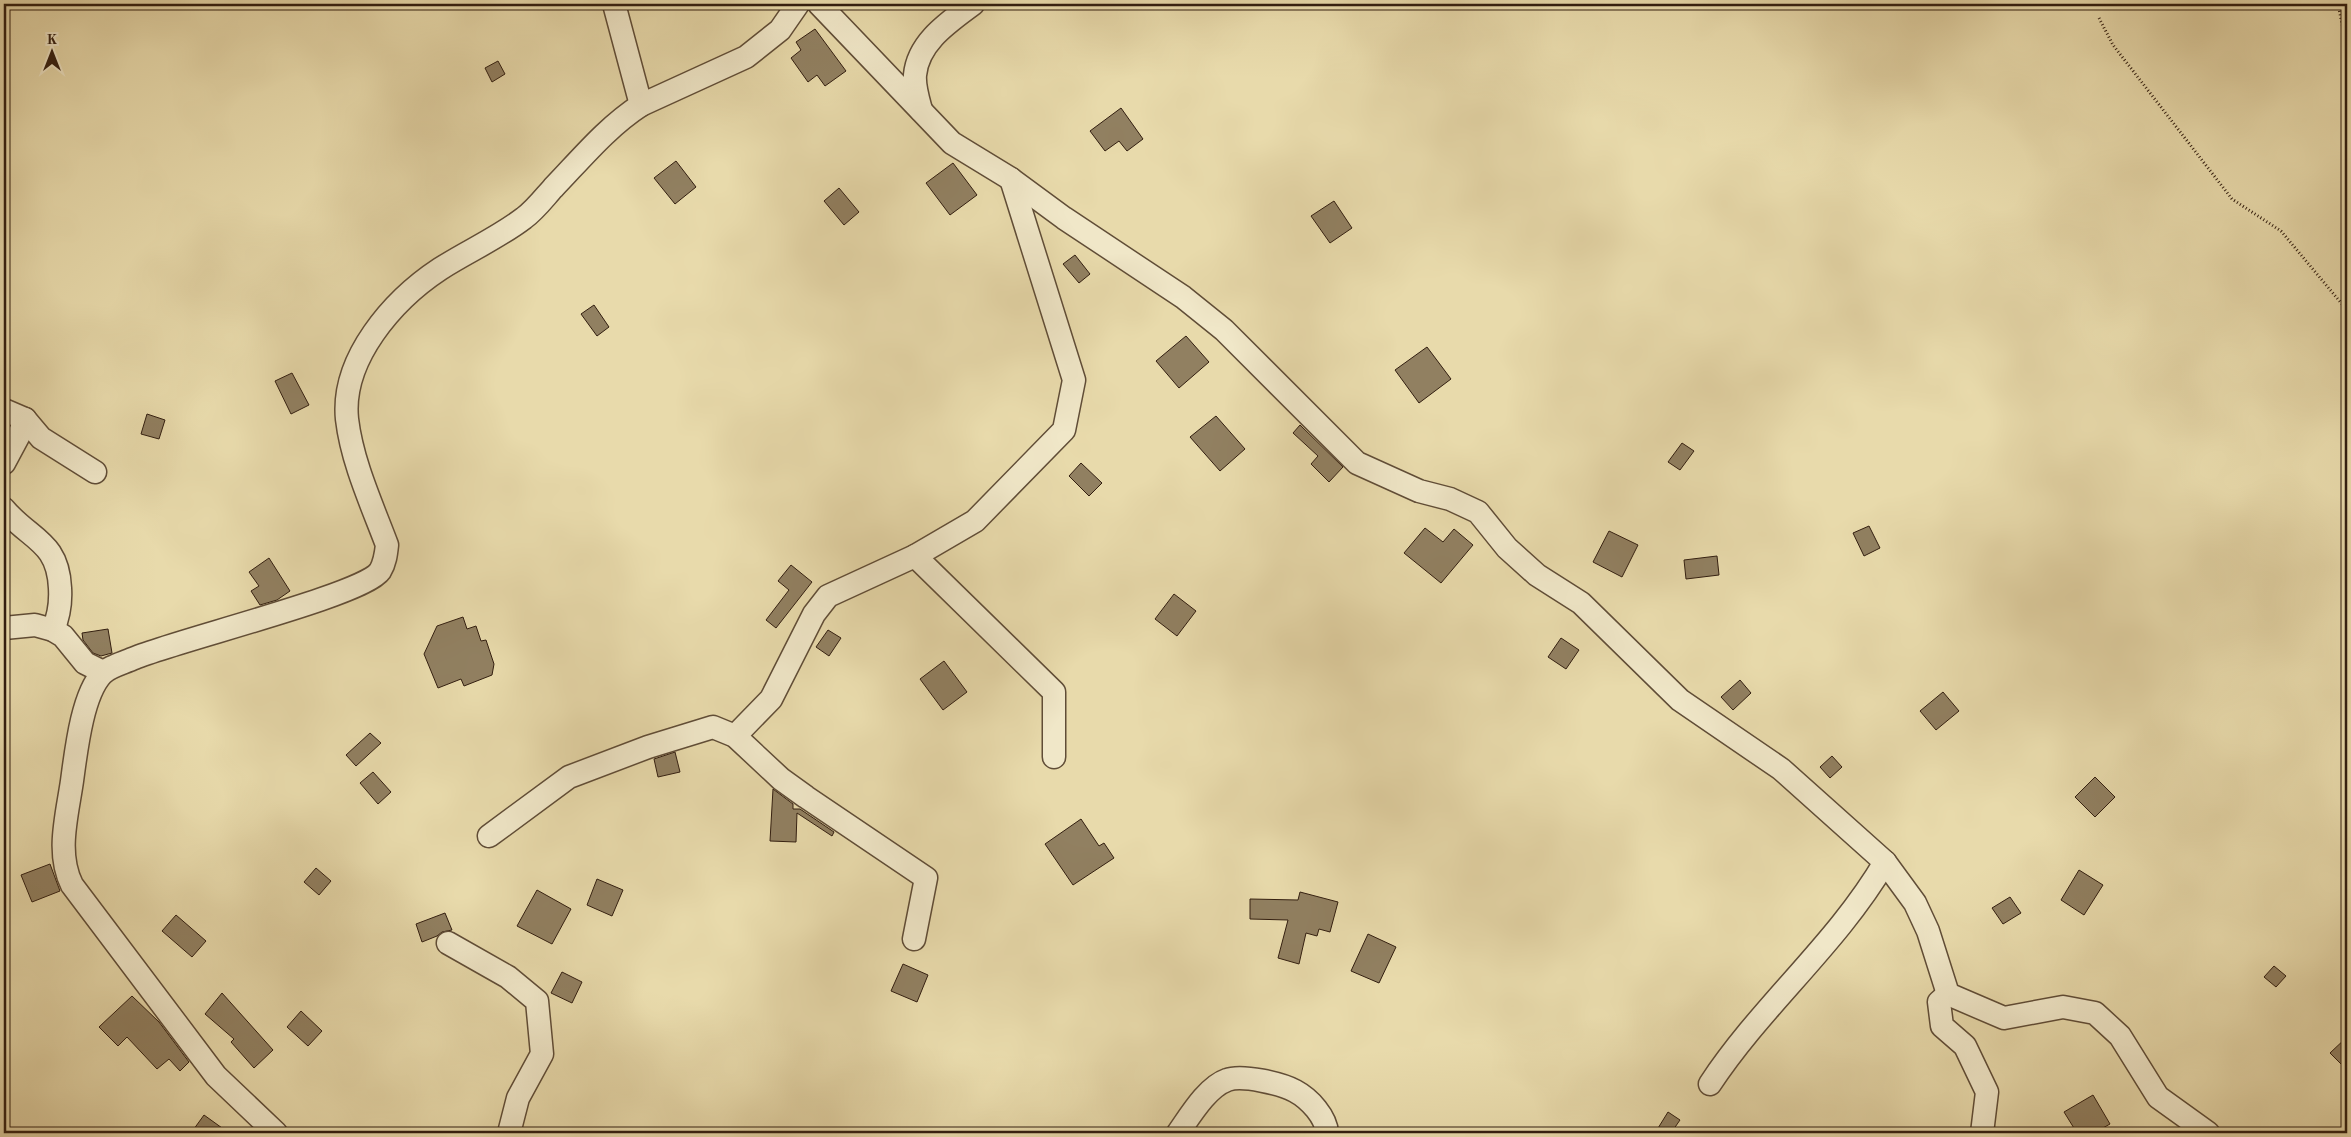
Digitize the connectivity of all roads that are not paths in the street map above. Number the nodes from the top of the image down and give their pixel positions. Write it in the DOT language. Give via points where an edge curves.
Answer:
graph roads {
  1 [pos="614,4"];
  2 [pos="798,4"];
  3 [pos="819,4"];
  4 [pos="973,4"];
  5 [pos="641,105"];
  6 [pos="921,110"];
  7 [pos="1011,179"];
  8 [pos="4,410"];
  9 [pos="25,419"];
  10 [pos="4,463"];
  11 [pos="95,472"];
  12 [pos="4,510"];
  13 [pos="915,556"];
  14 [pos="4,628"];
  15 [pos="53,630"];
  16 [pos="103,672"];
  17 [pos="735,736"];
  18 [pos="1054,757"];
  19 [pos="489,836"];
  20 [pos="1885,862"];
  21 [pos="914,939"];
  22 [pos="448,943"];
  23 [pos="1948,994"];
  24 [pos="1710,1084"];
  25 [pos="276,1133"];
  26 [pos="510,1133"];
  27 [pos="1178,1133"];
  28 [pos="1327,1133"];
  29 [pos="1982,1133"];
  30 [pos="2208,1133"];
  1 -- 5 [label="street"];
  2 -- 5 [label="street" via="780,30 746,57"];
  3 -- 6 [label="street"];
  4 -- 6 [label="street" via="940,29 921,55 915,75"];
  5 -- 16 [label="street" via="593,146 526,217 440,269 414,289 387,314 367,344 352,375 347,421 358,465 387,545 380,571 370,579 333,594 148,652"];
  6 -- 7 [label="street" via="952,143"];
  7 -- 13 [label="street" via="1074,380 1064,430 976,521"];
  7 -- 20 [label="street" via="1182,297 1224,330 1357,463 1419,491 1450,499 1478,512 1507,548 1537,576 1581,603 1680,700 1781,769"];
  8 -- 9 [label="street"];
  9 -- 10 [label="street"];
  9 -- 11 [label="street" via="41,438"];
  12 -- 15 [label="street" via="35,536 56,562 60,575 60,605"];
  13 -- 17 [label="street" via="828,596 814,614 771,699"];
  13 -- 18 [label="street" via="1054,692"];
  14 -- 15 [label="street" via="35,625"];
  15 -- 16 [label="street" via="85,663"];
  16 -- 25 [label="street" via="93,686 84,711 64,842 65,870 72,885 216,1076"];
  17 -- 19 [label="street" via="713,727 648,747 569,778"];
  17 -- 21 [label="street" via="793,788 926,878"];
  20 -- 23 [label="street" via="1915,903 1928,931"];
  20 -- 24 [label="street" via="1825,946 1732,1050"];
  22 -- 26 [label="street" via="508,977 537,1001 542,1054 518,1098"];
  23 -- 29 [label="street" via="1939,1002 1942,1026 1965,1046 1988,1092"];
  23 -- 30 [label="street" via="2004,1018 2063,1007 2096,1014 2120,1036 2158,1097"];
  27 -- 28 [label="street" via="1205,1095 1228,1080 1256,1079 1295,1091 1313,1106 1326,1124"];
}
